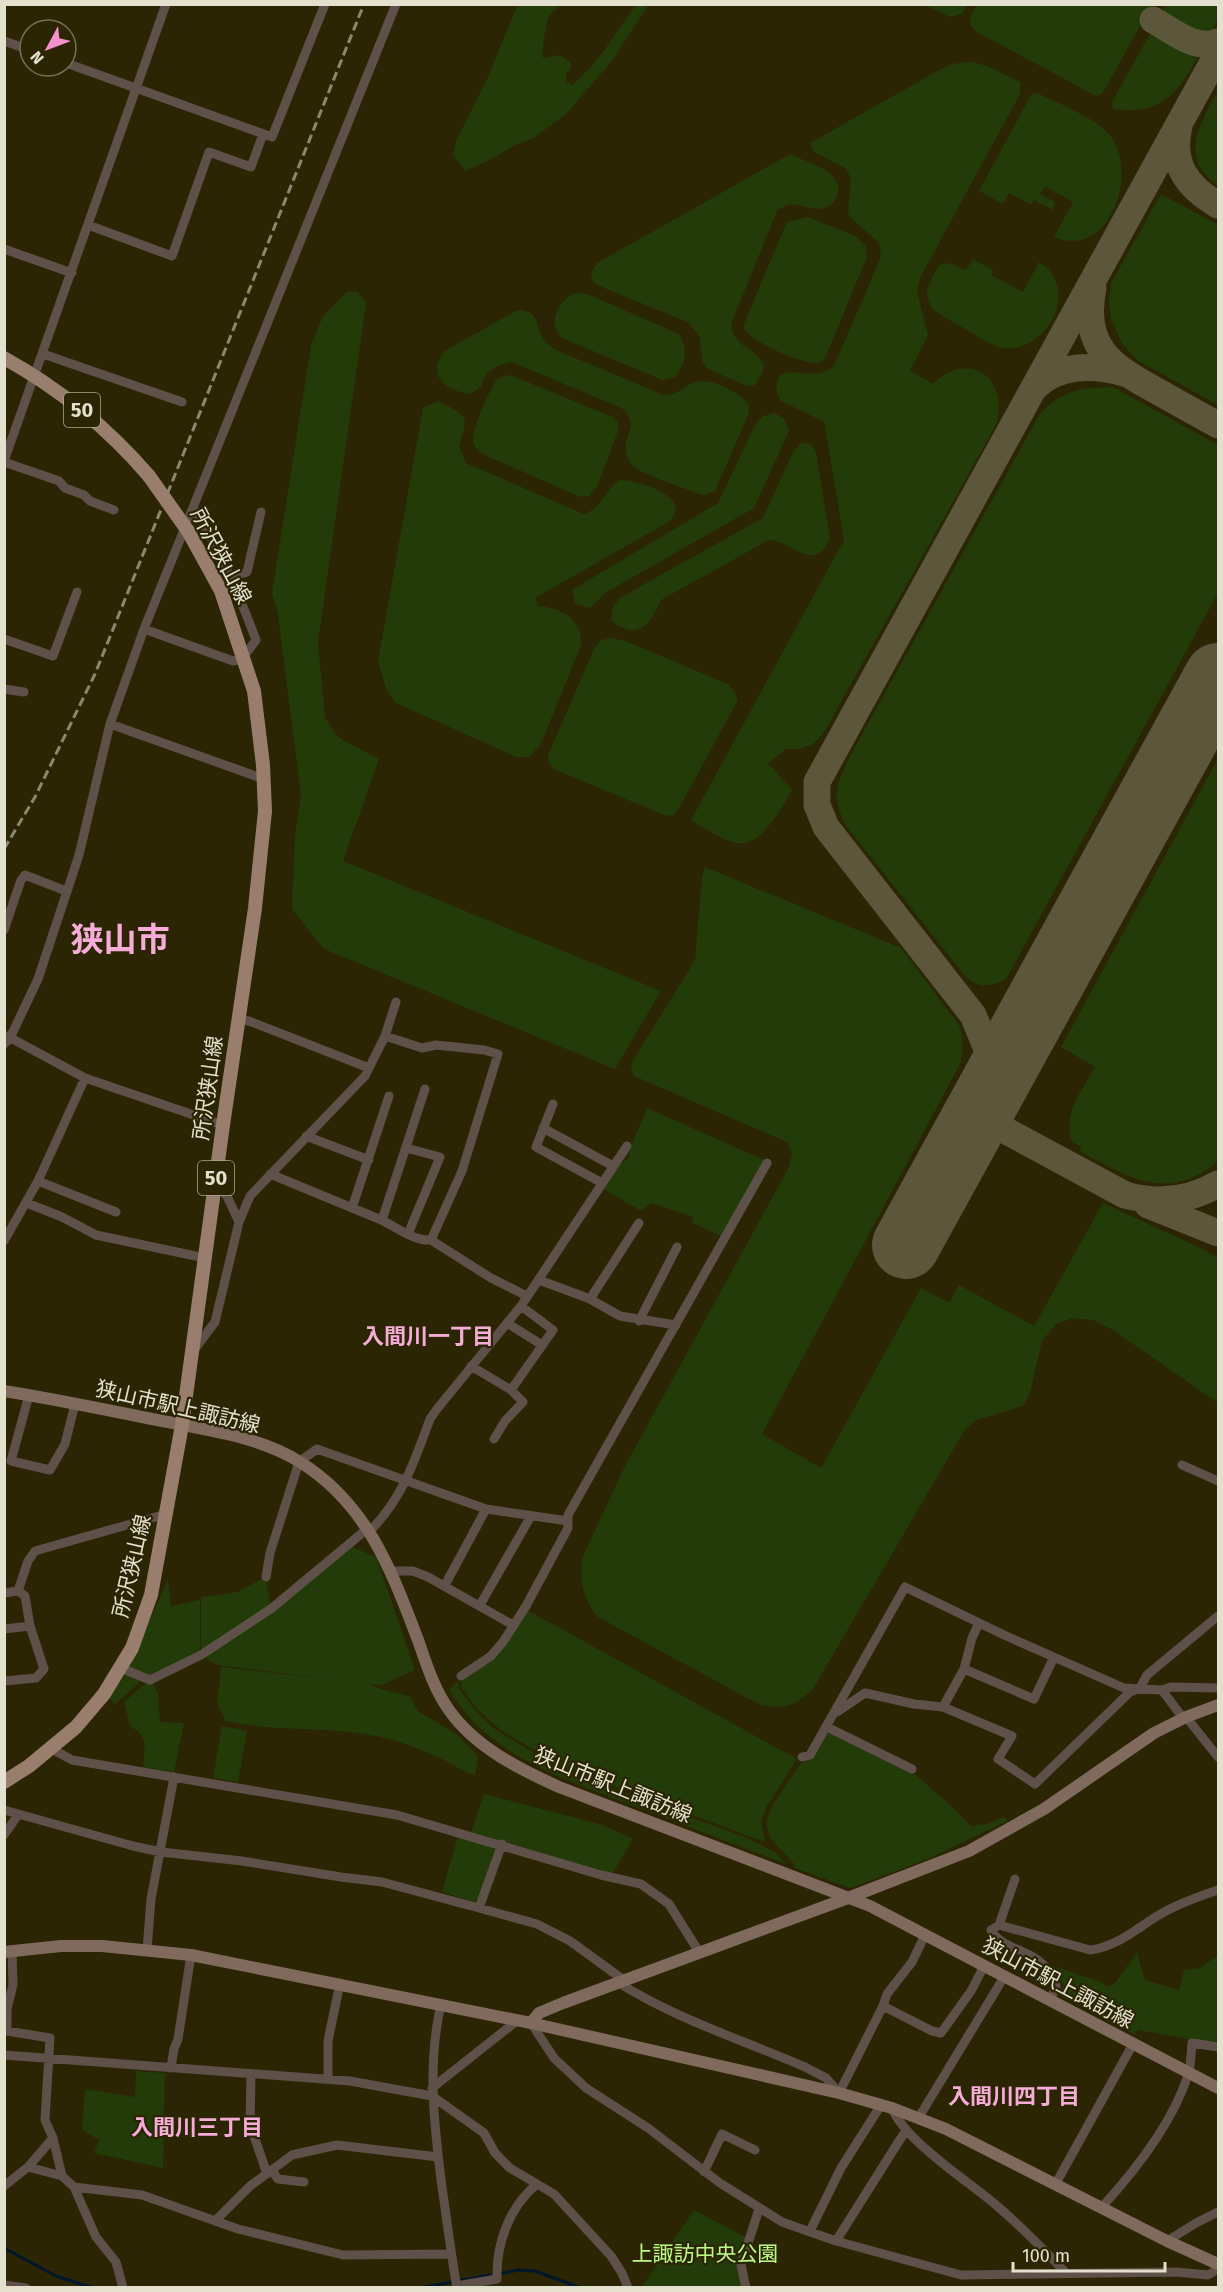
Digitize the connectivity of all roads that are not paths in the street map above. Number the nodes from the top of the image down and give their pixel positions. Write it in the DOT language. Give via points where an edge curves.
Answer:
graph roads {
  1 [pos="166,4"];
  2 [pos="325,4"];
  3 [pos="396,4"];
  4 [pos="78,67"];
  5 [pos="137,88"];
  6 [pos="263,134"];
  7 [pos="88,225"];
  8 [pos="4,249"];
  9 [pos="72,273"];
  10 [pos="43,354"];
  11 [pos="4,358"];
  12 [pos="35,375"];
  13 [pos="182,402"];
  14 [pos="4,461"];
  15 [pos="193,508"];
  16 [pos="114,510"];
  17 [pos="261,512"];
  18 [pos="230,576"];
  19 [pos="77,592"];
  20 [pos="144,629"];
  21 [pos="4,639"];
  22 [pos="242,658"];
  23 [pos="4,689"];
  24 [pos="24,692"];
  25 [pos="110,724"];
  26 [pos="264,779"];
  27 [pos="66,891"];
  28 [pos="4,930"];
  29 [pos="396,1002"];
  30 [pos="239,1020"];
  31 [pos="385,1036"];
  32 [pos="6,1039"];
  33 [pos="369,1068"];
  34 [pos="85,1078"];
  35 [pos="425,1089"];
  36 [pos="389,1096"];
  37 [pos="553,1104"];
  38 [pos="223,1125"];
  39 [pos="543,1128"];
  40 [pos="306,1136"];
  41 [pos="627,1146"];
  42 [pos="406,1148"];
  43 [pos="369,1160"];
  44 [pos="767,1163"];
  45 [pos="613,1166"];
  46 [pos="270,1174"];
  47 [pos="38,1181"];
  48 [pos="602,1183"];
  49 [pos="216,1185"];
  50 [pos="27,1203"];
  51 [pos="352,1208"];
  52 [pos="116,1212"];
  53 [pos="382,1220"];
  54 [pos="239,1222"];
  55 [pos="639,1223"];
  56 [pos="408,1234"];
  57 [pos="431,1240"];
  58 [pos="4,1241"];
  59 [pos="677,1246"];
  60 [pos="205,1258"];
  61 [pos="539,1280"];
  62 [pos="527,1296"];
  63 [pos="590,1299"];
  64 [pos="521,1306"];
  65 [pos="639,1321"];
  66 [pos="507,1323"];
  67 [pos="676,1325"];
  68 [pos="542,1345"];
  69 [pos="192,1352"];
  70 [pos="471,1365"];
  71 [pos="511,1390"];
  72 [pos="4,1391"];
  73 [pos="29,1395"];
  74 [pos="75,1404"];
  75 [pos="182,1425"];
  76 [pos="494,1439"];
  77 [pos="299,1462"];
  78 [pos="1182,1465"];
  79 [pos="406,1481"];
  80 [pos="1218,1481"];
  81 [pos="486,1509"];
  82 [pos="166,1514"];
  83 [pos="531,1516"];
  84 [pos="568,1521"];
  85 [pos="368,1530"];
  86 [pos="391,1571"];
  87 [pos="266,1577"];
  88 [pos="445,1585"];
  89 [pos="18,1591"];
  90 [pos="4,1593"];
  91 [pos="480,1605"];
  92 [pos="1218,1616"];
  93 [pos="979,1623"];
  94 [pos="513,1625"];
  95 [pos="30,1626"];
  96 [pos="4,1629"];
  97 [pos="1054,1657"];
  98 [pos="121,1668"];
  99 [pos="964,1669"];
  100 [pos="461,1676"];
  101 [pos="4,1681"];
  102 [pos="1140,1688"];
  103 [pos="1218,1688"];
  104 [pos="1162,1690"];
  105 [pos="1218,1705"];
  106 [pos="943,1707"];
  107 [pos="835,1713"];
  108 [pos="1184,1717"];
  109 [pos="827,1727"];
  110 [pos="52,1749"];
  111 [pos="801,1757"];
  112 [pos="1218,1757"];
  113 [pos="912,1769"];
  114 [pos="174,1777"];
  115 [pos="4,1782"];
  116 [pos="4,1810"];
  117 [pos="18,1815"];
  118 [pos="4,1835"];
  119 [pos="502,1844"];
  120 [pos="161,1852"];
  121 [pos="1015,1879"];
  122 [pos="1218,1890"];
  123 [pos="848,1899"];
  124 [pos="479,1908"];
  125 [pos="999,1925"];
  126 [pos="926,1935"];
  127 [pos="147,1950"];
  128 [pos="8,1952"];
  129 [pos="699,1953"];
  130 [pos="191,1955"];
  131 [pos="984,1966"];
  132 [pos="1004,1977"];
  133 [pos="622,1982"];
  134 [pos="340,1983"];
  135 [pos="1050,2001"];
  136 [pos="441,2004"];
  137 [pos="883,2006"];
  138 [pos="524,2021"];
  139 [pos="1133,2044"];
  140 [pos="1218,2047"];
  141 [pos="4,2055"];
  142 [pos="50,2059"];
  143 [pos="171,2068"];
  144 [pos="1189,2073"];
  145 [pos="251,2074"];
  146 [pos="328,2079"];
  147 [pos="1218,2088"];
  148 [pos="432,2092"];
  149 [pos="839,2093"];
  150 [pos="887,2106"];
  151 [pos="919,2117"];
  152 [pos="906,2130"];
  153 [pos="53,2138"];
  154 [pos="754,2150"];
  155 [pos="438,2157"];
  156 [pos="28,2167"];
  157 [pos="704,2172"];
  158 [pos="269,2173"];
  159 [pos="62,2176"];
  160 [pos="304,2182"];
  161 [pos="537,2184"];
  162 [pos="1055,2185"];
  163 [pos="4,2186"];
  164 [pos="74,2187"];
  165 [pos="1101,2208"];
  166 [pos="759,2209"];
  167 [pos="1218,2212"];
  168 [pos="215,2221"];
  169 [pos="810,2231"];
  170 [pos="836,2241"];
  171 [pos="1167,2241"];
  172 [pos="451,2254"];
  173 [pos="1218,2264"];
  174 [pos="1218,2269"];
  175 [pos="1066,2273"];
  176 [pos="456,2284"];
  177 [pos="4,2285"];
  178 [pos="26,2288"];
  179 [pos="123,2288"];
  180 [pos="628,2288"];
  181 [pos="746,2288"];
  1 -- 5 [label="street"];
  2 -- 6 [label="street" via="272,137"];
  3 -- 15 [label="street"];
  4 -- 5 [label="street"];
  5 -- 6 [label="street"];
  5 -- 7 [label="street"];
  6 -- 7 [label="street" via="251,167 209,152 172,256"];
  7 -- 9 [label="street"];
  8 -- 9 [label="street"];
  9 -- 10 [label="street"];
  10 -- 12 [label="street"];
  10 -- 13 [label="street"];
  11 -- 12 [label="main road, 50"];
  12 -- 14 [label="street"];
  12 -- 22 [label="main road, 所沢狭山線 / 50, bridge" via="90,416 149,476 188,531 221,591"];
  14 -- 16 [label="street" via="59,481 65,489"];
  15 -- 18 [label="street"];
  15 -- 20 [label="street"];
  17 -- 18 [label="street" via="248,572"];
  18 -- 22 [label="street" via="256,640"];
  19 -- 21 [label="street" via="53,656"];
  20 -- 22 [label="street" via="233,661"];
  20 -- 25 [label="street"];
  22 -- 26 [label="main road, 所沢狭山線 / 50" via="254,691"];
  23 -- 24 [label="street"];
  25 -- 26 [label="street"];
  25 -- 27 [label="street" via="79,855"];
  26 -- 30 [label="main road, 所沢狭山線 / 50" via="260,876"];
  27 -- 28 [label="street" via="25,875"];
  27 -- 32 [label="street" via="38,979"];
  29 -- 31 [label="street"];
  30 -- 33 [label="street"];
  30 -- 38 [label="main road, 所沢狭山線 / 50"];
  31 -- 33 [label="street"];
  31 -- 57 [label="street" via="422,1048 436,1045 498,1054 462,1172"];
  32 -- 34 [label="street"];
  33 -- 40 [label="street"];
  34 -- 38 [label="street"];
  34 -- 47 [label="street"];
  35 -- 42 [label="street"];
  36 -- 43 [label="street"];
  37 -- 39 [label="street"];
  38 -- 49 [label="main road, 所沢狭山線 / 50"];
  39 -- 45 [label="street"];
  39 -- 48 [label="street" via="536,1147"];
  40 -- 43 [label="street"];
  40 -- 46 [label="street"];
  41 -- 45 [label="street"];
  42 -- 53 [label="street"];
  42 -- 56 [label="street" via="440,1157"];
  43 -- 51 [label="street"];
  44 -- 67 [label="street"];
  45 -- 48 [label="street"];
  46 -- 51 [label="street"];
  46 -- 54 [label="street" via="250,1196"];
  47 -- 50 [label="street"];
  47 -- 52 [label="street"];
  48 -- 61 [label="street"];
  49 -- 54 [label="street" via="227,1196"];
  49 -- 60 [label="main road, 所沢狭山線 / 50"];
  50 -- 58 [label="street"];
  50 -- 60 [label="street" via="96,1235"];
  51 -- 53 [label="street"];
  53 -- 56 [label="street"];
  54 -- 69 [label="street" via="215,1322"];
  55 -- 63 [label="street"];
  56 -- 57 [label="street"];
  57 -- 62 [label="street"];
  59 -- 65 [label="street"];
  60 -- 69 [label="main road, 所沢狭山線 / 50"];
  61 -- 62 [label="street"];
  61 -- 63 [label="street"];
  62 -- 64 [label="street"];
  63 -- 65 [label="street" via="620,1316"];
  64 -- 66 [label="street"];
  64 -- 68 [label="street" via="553,1330"];
  65 -- 67 [label="street"];
  66 -- 68 [label="street"];
  66 -- 70 [label="street"];
  67 -- 84 [label="street"];
  68 -- 71 [label="street"];
  69 -- 75 [label="main road, 所沢狭山線 / 50"];
  70 -- 71 [label="street"];
  70 -- 79 [label="street" via="430,1419"];
  71 -- 76 [label="street" via="523,1402"];
  72 -- 73 [label="street, 狭山市駅上諏訪線"];
  73 -- 74 [label="street, 狭山市駅上諏訪線"];
  73 -- 74 [label="street" via="11,1461 50,1470 65,1444"];
  74 -- 75 [label="street, 狭山市駅上諏訪線"];
  75 -- 77 [label="street, 狭山市駅上諏訪線" via="244,1439"];
  75 -- 82 [label="main road, 所沢狭山線 / 50"];
  77 -- 79 [label="street" via="317,1449"];
  77 -- 85 [label="street, 狭山市駅上諏訪線" via="336,1491"];
  77 -- 87 [label="street"];
  78 -- 80 [label="street"];
  79 -- 81 [label="street"];
  79 -- 85 [label="street" via="387,1512"];
  81 -- 83 [label="street"];
  81 -- 88 [label="street"];
  82 -- 89 [label="street" via="35,1551"];
  82 -- 98 [label="main road, 所沢狭山線 / 50" via="150,1596"];
  83 -- 84 [label="street"];
  83 -- 91 [label="street"];
  84 -- 94 [label="street" via="568,1528"];
  85 -- 86 [label="street, 狭山市駅上諏訪線"];
  85 -- 98 [label="street" via="272,1608 201,1655 150,1680"];
  86 -- 88 [label="street" via="413,1571"];
  86 -- 123 [label="street, 狭山市駅上諏訪線" via="440,1696 459,1722 487,1748 559,1787"];
  88 -- 91 [label="street"];
  89 -- 90 [label="street"];
  89 -- 95 [label="street" via="25,1596"];
  91 -- 94 [label="street"];
  92 -- 102 [label="street" via="1147,1675"];
  93 -- 97 [label="street"];
  93 -- 99 [label="street"];
  93 -- 107 [label="street" via="905,1587"];
  94 -- 100 [label="street" via="491,1656"];
  95 -- 96 [label="street"];
  95 -- 101 [label="street" via="44,1669 36,1678"];
  97 -- 99 [label="street" via="1034,1699"];
  97 -- 102 [label="street" via="1124,1688"];
  98 -- 110 [label="main road, 所沢狭山線 / 50" via="89,1712"];
  99 -- 106 [label="street"];
  102 -- 104 [label="street"];
  102 -- 106 [label="street" via="1130,1692 1035,1784 998,1759 1012,1736"];
  103 -- 104 [label="street"];
  104 -- 108 [label="street"];
  105 -- 108 [label="street"];
  106 -- 107 [label="street" via="864,1693"];
  107 -- 109 [label="street"];
  108 -- 112 [label="street"];
  108 -- 123 [label="street" via="1003,1832 938,1864"];
  109 -- 111 [label="street" via="810,1755"];
  109 -- 113 [label="street"];
  110 -- 114 [label="street" via="72,1760"];
  110 -- 115 [label="main road, 所沢狭山線 / 50"];
  114 -- 119 [label="street" via="397,1815"];
  114 -- 120 [label="street"];
  116 -- 117 [label="street"];
  117 -- 118 [label="street"];
  117 -- 120 [label="street"];
  119 -- 124 [label="street"];
  119 -- 129 [label="street" via="641,1884 669,1904"];
  120 -- 124 [label="street" via="382,1881"];
  120 -- 127 [label="street" via="151,1899"];
  121 -- 125 [label="street"];
  122 -- 125 [label="street" via="1163,1912 1098,1949"];
  123 -- 126 [label="street, 狭山市駅上諏訪線"];
  123 -- 129 [label="street"];
  124 -- 133 [label="street" via="537,1924 570,1941"];
  125 -- 135 [label="street" via="991,1930 998,1940 1041,1961 1053,1978 1056,1986"];
  126 -- 131 [label="street, 狭山市駅上諏訪線"];
  126 -- 137 [label="street"];
  127 -- 128 [label="street" via="61,1946"];
  127 -- 130 [label="street"];
  128 -- 142 [label="street" via="12,1985 7,2031 50,2038"];
  129 -- 133 [label="street"];
  130 -- 134 [label="street"];
  130 -- 143 [label="street"];
  131 -- 132 [label="street, 狭山市駅上諏訪線"];
  131 -- 137 [label="street" via="941,2033"];
  132 -- 135 [label="street, 狭山市駅上諏訪線"];
  132 -- 151 [label="street"];
  133 -- 138 [label="street"];
  133 -- 149 [label="street" via="638,1995 674,2012 805,2067 826,2078"];
  134 -- 136 [label="street"];
  134 -- 146 [label="street" via="327,2041"];
  135 -- 139 [label="street, 狭山市駅上諏訪線"];
  136 -- 138 [label="street"];
  136 -- 148 [label="street" via="434,2041"];
  137 -- 149 [label="street"];
  138 -- 148 [label="street"];
  138 -- 149 [label="street"];
  138 -- 157 [label="street" via="575,2079"];
  139 -- 144 [label="street, 狭山市駅上諏訪線"];
  139 -- 162 [label="street"];
  140 -- 144 [label="street" via="1192,2043"];
  141 -- 142 [label="street"];
  142 -- 143 [label="street"];
  142 -- 153 [label="street" via="45,2120"];
  143 -- 145 [label="street"];
  144 -- 147 [label="street, 狭山市駅上諏訪線"];
  144 -- 165 [label="street" via="1137,2166"];
  145 -- 146 [label="street"];
  145 -- 158 [label="street" via="250,2124"];
  146 -- 148 [label="street"];
  148 -- 155 [label="street"];
  148 -- 161 [label="street" via="484,2133 510,2168"];
  149 -- 150 [label="street"];
  150 -- 151 [label="street"];
  150 -- 152 [label="street"];
  150 -- 169 [label="street" via="841,2168"];
  151 -- 162 [label="street"];
  152 -- 170 [label="street"];
  152 -- 175 [label="street" via="1016,2222"];
  153 -- 156 [label="street"];
  153 -- 159 [label="street"];
  154 -- 157 [label="street" via="722,2134"];
  155 -- 158 [label="street" via="337,2145 292,2155"];
  155 -- 172 [label="street"];
  156 -- 159 [label="street"];
  156 -- 163 [label="street"];
  157 -- 166 [label="street"];
  158 -- 160 [label="street" via="278,2179"];
  158 -- 168 [label="street"];
  159 -- 164 [label="street"];
  161 -- 176 [label="street" via="521,2199 502,2237 497,2273"];
  161 -- 180 [label="street" via="554,2194 611,2256"];
  162 -- 165 [label="street"];
  164 -- 168 [label="street" via="142,2195"];
  164 -- 179 [label="street" via="96,2237 116,2262"];
  165 -- 171 [label="street"];
  166 -- 169 [label="street"];
  166 -- 181 [label="street" via="741,2265"];
  167 -- 171 [label="street"];
  168 -- 172 [label="street" via="343,2255"];
  169 -- 170 [label="street"];
  170 -- 175 [label="street" via="961,2275"];
  171 -- 173 [label="street"];
  172 -- 176 [label="street"];
  174 -- 175 [label="street" via="1208,2275"];
  177 -- 178 [label="street"];
}
